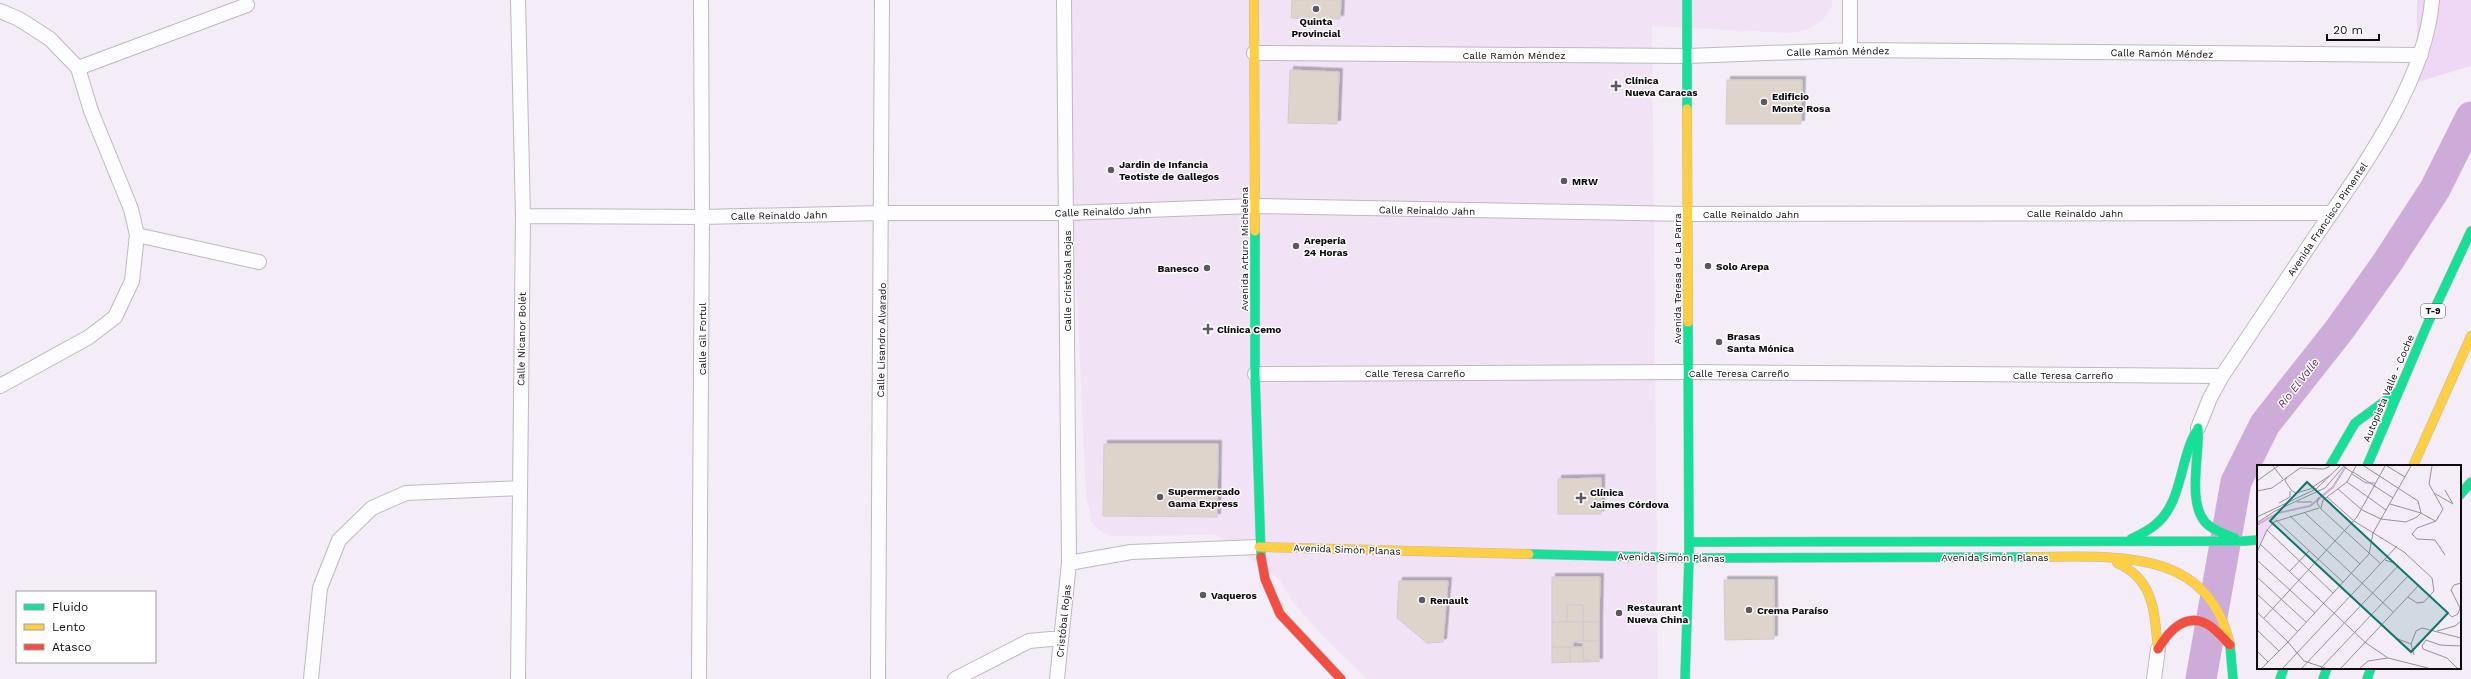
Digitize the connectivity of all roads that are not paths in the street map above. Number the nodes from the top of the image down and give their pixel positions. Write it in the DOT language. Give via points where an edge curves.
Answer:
graph roads {
  1 [pos="518,0"];
  2 [pos="701,0"];
  3 [pos="882,0"];
  4 [pos="1064,0"];
  5 [pos="1254,0"];
  6 [pos="1687,0"];
  7 [pos="1850,0"];
  8 [pos="2432,0"];
  9 [pos="247,5"];
  10 [pos="0,11"];
  11 [pos="1850,50"];
  12 [pos="1254,53"];
  13 [pos="2421,55"];
  14 [pos="1687,56"];
  15 [pos="78,68"];
  16 [pos="1254,206"];
  17 [pos="882,213"];
  18 [pos="1066,213"];
  19 [pos="2332,213"];
  20 [pos="1688,214"];
  21 [pos="522,216"];
  22 [pos="702,217"];
  23 [pos="2471,231"];
  24 [pos="137,235"];
  25 [pos="259,262"];
  26 [pos="2471,336"];
  27 [pos="1688,372"];
  28 [pos="1255,374"];
  29 [pos="2222,376"];
  30 [pos="0,386"];
  31 [pos="2397,392"];
  32 [pos="2198,428"];
  33 [pos="2331,465"];
  34 [pos="2367,465"];
  35 [pos="2413,465"];
  36 [pos="2471,482"];
  37 [pos="519,488"];
  38 [pos="2461,494"];
  39 [pos="2130,540"];
  40 [pos="2257,540"];
  41 [pos="2244,541"];
  42 [pos="1689,542"];
  43 [pos="1259,547"];
  44 [pos="2100,557"];
  45 [pos="1690,558"];
  46 [pos="1069,563"];
  47 [pos="1061,638"];
  48 [pos="2230,645"];
  49 [pos="2158,649"];
  50 [pos="2284,669"];
  51 [pos="2327,669"];
  52 [pos="2371,669"];
  53 [pos="311,679"];
  54 [pos="518,679"];
  55 [pos="699,679"];
  56 [pos="878,679"];
  57 [pos="956,679"];
  58 [pos="1057,679"];
  59 [pos="1341,679"];
  60 [pos="1685,679"];
  61 [pos="2154,679"];
  62 [pos="2232,679"];
  63 [pos="2280,679"];
  64 [pos="2323,679"];
  65 [pos="2367,679"];
  1 -- 21 [label="street, Calle Nicanor Bolét"];
  2 -- 22 [label="street, Calle Gil Fortul"];
  3 -- 17 [label="street, Calle Lisandro Alvarado"];
  4 -- 18 [label="street, Calle Cristóbal Rojas"];
  5 -- 12 [label="main road, Avenida Arturo Michelena"];
  6 -- 14 [label="main road, Avenida Teresa de La Parra"];
  7 -- 11 [label="street"];
  8 -- 13 [label="street, Avenida Francisco Pimentel" via="2431,17"];
  9 -- 15 [label="street"];
  10 -- 15 [label="street" via="19,19 50,39"];
  11 -- 13 [label="street, Calle Ramón Méndez"];
  11 -- 14 [label="street, Calle Ramón Méndez"];
  12 -- 14 [label="street, Calle Ramón Méndez"];
  12 -- 16 [label="main road, Avenida Arturo Michelena"];
  13 -- 19 [label="street, Avenida Francisco Pimentel" via="2382,137"];
  14 -- 20 [label="main road, Avenida Teresa de La Parra"];
  15 -- 24 [label="street" via="91,111 131,210"];
  16 -- 18 [label="street, Calle Reinaldo Jahn"];
  16 -- 20 [label="street, Calle Reinaldo Jahn"];
  16 -- 28 [label="main road, Avenida Arturo Michelena"];
  17 -- 18 [label="street, Calle Reinaldo Jahn"];
  17 -- 22 [label="street, Calle Reinaldo Jahn"];
  17 -- 56 [label="street, Calle Lisandro Alvarado"];
  18 -- 46 [label="street, Calle Cristóbal Rojas"];
  19 -- 20 [label="street, Calle Reinaldo Jahn"];
  19 -- 29 [label="street, Avenida Francisco Pimentel"];
  20 -- 27 [label="main road, Avenida Teresa de La Parra"];
  21 -- 22 [label="street, Calle Reinaldo Jahn"];
  21 -- 37 [label="street, Calle Nicanor Bolét"];
  22 -- 55 [label="street, Calle Gil Fortul"];
  23 -- 31 [label="main road, Autopista Valle - Coche / T-9"];
  24 -- 25 [label="street"];
  24 -- 30 [label="street" via="132,281 115,317 89,337"];
  26 -- 35 [label="main road"];
  27 -- 28 [label="street, Calle Teresa Carreño"];
  27 -- 29 [label="street, Calle Teresa Carreño"];
  27 -- 42 [label="main road, Avenida Teresa de La Parra"];
  28 -- 43 [label="main road, Avenida Arturo Michelena"];
  29 -- 32 [label="street, Avenida Francisco Pimentel"];
  31 -- 33 [label="main road" via="2355,423"];
  31 -- 34 [label="main road, Autopista Valle - Coche / T-9"];
  32 -- 39 [label="main road" via="2188,440 2174,498 2166,514 2158,524"];
  32 -- 41 [label="main road" via="2200,442 2196,491 2199,513 2205,522 2214,528"];
  36 -- 38 [label="main road"];
  37 -- 53 [label="street" via="406,493 372,508 340,540 320,588"];
  37 -- 54 [label="street, Calle Nicanor Bolét"];
  39 -- 41 [label="main road, Avenida Simón Planas"];
  39 -- 42 [label="main road, Avenida Simón Planas"];
  40 -- 41 [label="main road, Avenida Simón Planas"];
  42 -- 45 [label="main road, Avenida Teresa de La Parra"];
  43 -- 45 [label="main road, Avenida Simón Planas"];
  43 -- 46 [label="street, Avenida Simón Planas" via="1131,552"];
  43 -- 59 [label="main road, Avenida Arturo Michelena" via="1265,579 1280,614"];
  44 -- 45 [label="main road, Avenida Simón Planas"];
  44 -- 48 [label="main road, Avenida Simón Planas" via="2160,564 2186,576 2210,597 2223,616"];
  44 -- 49 [label="main road" via="2125,565 2140,576 2150,592"];
  45 -- 60 [label="main road, Avenida Teresa de La Parra"];
  46 -- 47 [label="street, Cristóbal Rojas"];
  47 -- 57 [label="street" via="1029,641"];
  47 -- 58 [label="street, Cristóbal Rojas"];
  48 -- 49 [label="main road" via="2207,624 2190,619 2164,637"];
  48 -- 62 [label="main road, Avenida Simón Planas"];
  49 -- 61 [label="street"];
  50 -- 63 [label="main road"];
  51 -- 64 [label="main road"];
  52 -- 65 [label="main road"];
}
